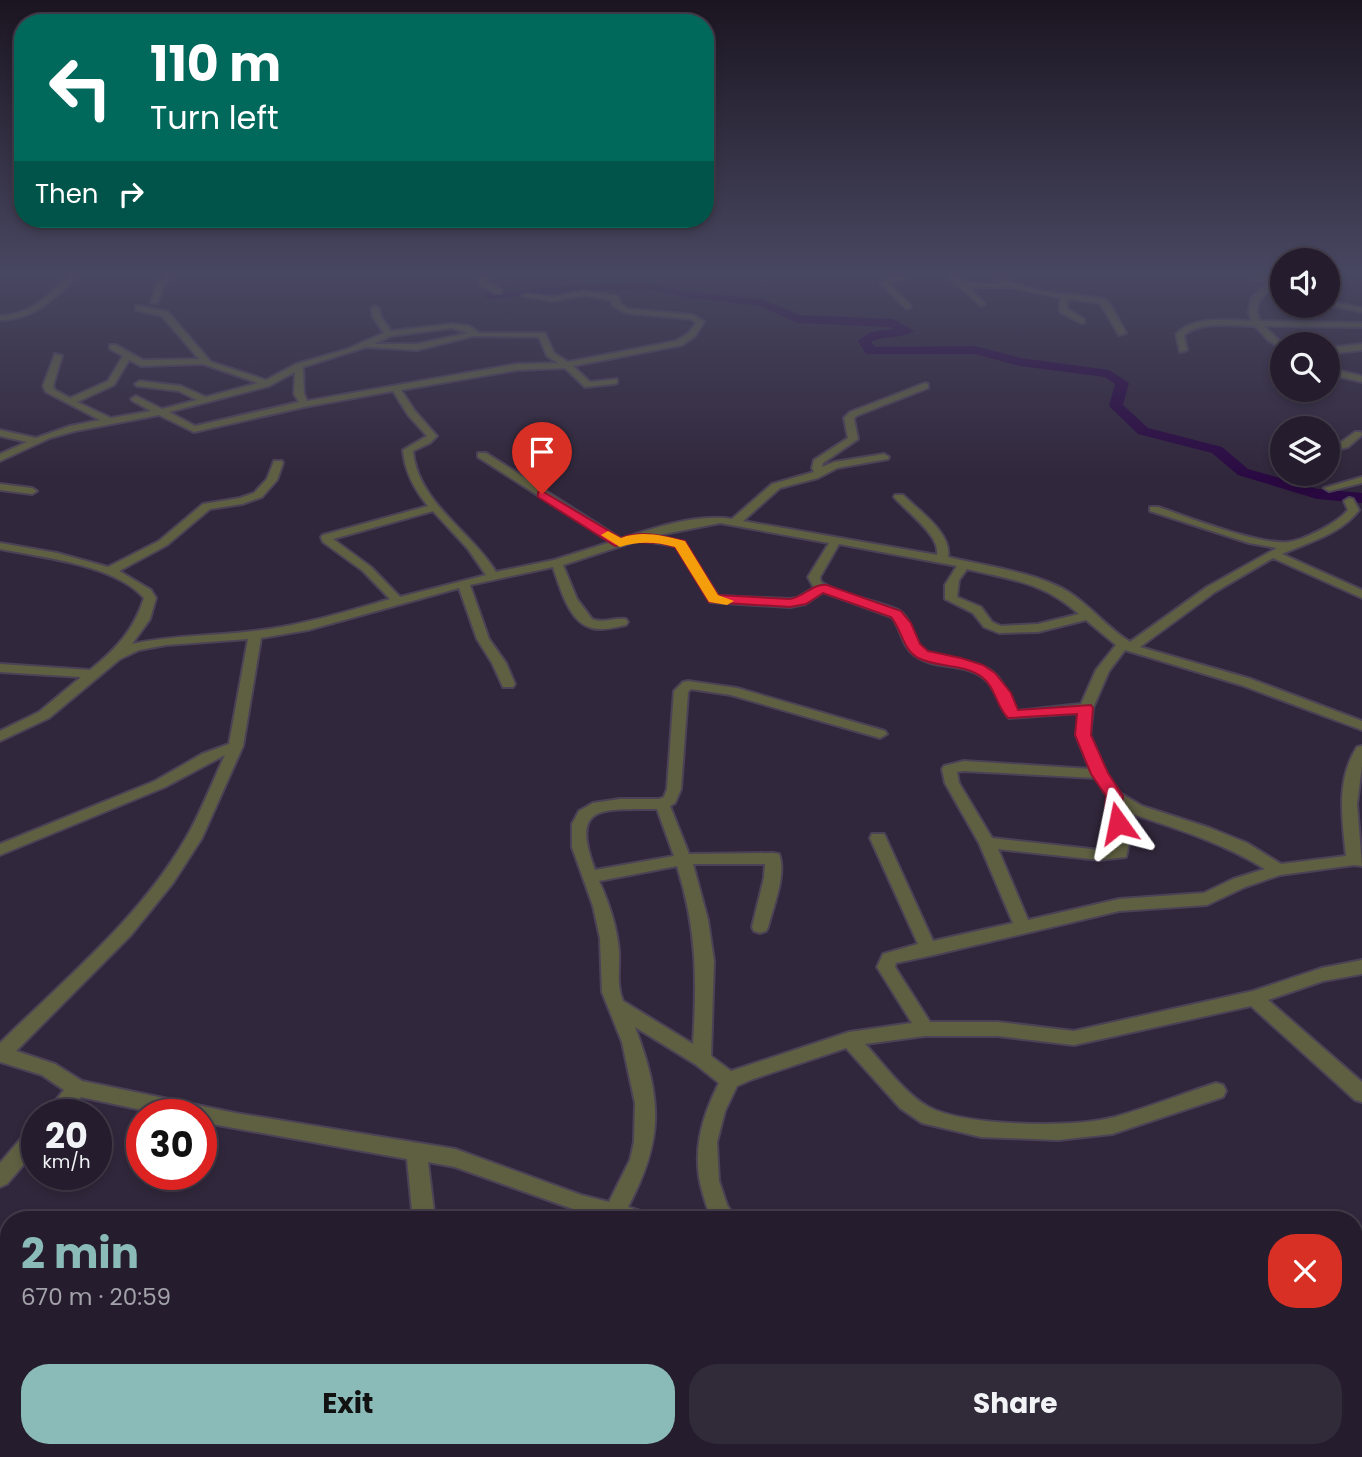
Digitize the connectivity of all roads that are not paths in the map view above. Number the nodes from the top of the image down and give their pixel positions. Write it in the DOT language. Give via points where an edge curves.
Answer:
graph roads {
  1 [pos="188,342"];
  2 [pos="371,342"];
  3 [pos="438,342"];
  4 [pos="545,342"];
  5 [pos="681,342"];
  6 [pos="1182,342"];
  7 [pos="364,345"];
  8 [pos="113,347"];
  9 [pos="1362,348"];
  10 [pos="1184,350"];
  11 [pos="1340,350"];
  12 [pos="58,356"];
  13 [pos="127,356"];
  14 [pos="204,361"];
  15 [pos="567,365"];
  16 [pos="299,366"];
  17 [pos="1340,374"];
  18 [pos="1362,379"];
  19 [pos="614,382"];
  20 [pos="140,384"];
  21 [pos="266,384"];
  22 [pos="925,386"];
  23 [pos="396,389"];
  24 [pos="136,398"];
  25 [pos="203,399"];
  26 [pos="69,402"];
  27 [pos="304,404"];
  28 [pos="164,411"];
  29 [pos="108,421"];
  30 [pos="1362,422"];
  31 [pos="0,433"];
  32 [pos="1360,437"];
  33 [pos="38,441"];
  34 [pos="1340,446"];
  35 [pos="482,455"];
  36 [pos="884,457"];
  37 [pos="0,458"];
  38 [pos="278,463"];
  39 [pos="820,473"];
  40 [pos="1362,480"];
  41 [pos="0,487"];
  42 [pos="1329,488"];
  43 [pos="32,491"];
  44 [pos="900,497"];
  45 [pos="1349,501"];
  46 [pos="436,507"];
  47 [pos="1154,509"];
  48 [pos="736,522"];
  49 [pos="836,540"];
  50 [pos="626,541"];
  51 [pos="0,546"];
  52 [pos="1290,546"];
  53 [pos="1273,554"];
  54 [pos="942,559"];
  55 [pos="557,563"];
  56 [pos="964,565"];
  57 [pos="108,572"];
  58 [pos="493,578"];
  59 [pos="463,583"];
  60 [pos="822,588"];
  61 [pos="1362,594"];
  62 [pos="398,601"];
  63 [pos="1088,616"];
  64 [pos="622,622"];
  65 [pos="256,635"];
  66 [pos="1126,646"];
  67 [pos="115,656"];
  68 [pos="0,668"];
  69 [pos="94,674"];
  70 [pos="508,684"];
  71 [pos="1086,708"];
  72 [pos="1362,726"];
  73 [pos="880,734"];
  74 [pos="0,737"];
  75 [pos="236,746"];
  76 [pos="1362,750"];
  77 [pos="1100,774"];
  78 [pos="1115,796"];
  79 [pos="662,804"];
  80 [pos="877,838"];
  81 [pos="987,843"];
  82 [pos="0,850"];
  83 [pos="685,859"];
  84 [pos="1358,860"];
  85 [pos="1279,870"];
  86 [pos="590,877"];
  87 [pos="1022,925"];
  88 [pos="760,927"];
  89 [pos="929,950"];
  90 [pos="1362,967"];
  91 [pos="1254,998"];
  92 [pos="616,1006"];
  93 [pos="925,1029"];
  94 [pos="849,1039"];
  95 [pos="1,1054"];
  96 [pos="702,1059"];
  97 [pos="730,1082"];
  98 [pos="77,1088"];
  99 [pos="1216,1091"];
  100 [pos="1362,1094"];
  101 [pos="68,1099"];
  102 [pos="416,1150"];
  103 [pos="21,1153"];
  104 [pos="0,1178"];
  105 [pos="423,1211"];
  106 [pos="606,1211"];
  107 [pos="615,1211"];
  108 [pos="719,1211"];
  1 -- 14 [label="street"];
  2 -- 7 [label="street"];
  3 -- 7 [label="street" via="416,347"];
  4 -- 15 [label="street" via="550,354"];
  5 -- 15 [label="street"];
  6 -- 10 [label="street"];
  7 -- 16 [label="street"];
  8 -- 13 [label="street"];
  9 -- 11 [label="street"];
  12 -- 26 [label="street" via="48,389"];
  13 -- 14 [label="street" via="146,363"];
  13 -- 26 [label="street" via="111,383"];
  14 -- 21 [label="street"];
  15 -- 19 [label="street" via="588,385"];
  15 -- 23 [label="street" via="517,368"];
  16 -- 21 [label="street"];
  16 -- 27 [label="street" via="299,394"];
  17 -- 18 [label="street"];
  20 -- 25 [label="street" via="181,388"];
  21 -- 25 [label="street"];
  22 -- 39 [label="street" via="853,414 849,418 853,439 818,461"];
  23 -- 27 [label="street"];
  23 -- 46 [label="street" via="432,436 411,447 407,459"];
  24 -- 28 [label="street"];
  25 -- 28 [label="street"];
  26 -- 29 [label="street"];
  27 -- 28 [label="street" via="194,429"];
  28 -- 29 [label="street"];
  29 -- 33 [label="street"];
  30 -- 32 [label="street"];
  31 -- 33 [label="street"];
  32 -- 34 [label="street"];
  33 -- 37 [label="street"];
  35 -- 50 [label="street"];
  36 -- 39 [label="street" via="834,465"];
  38 -- 57 [label="street" via="272,480 258,495 207,506 163,543"];
  39 -- 48 [label="street" via="767,491"];
  40 -- 42 [label="street"];
  41 -- 43 [label="street"];
  44 -- 54 [label="street" via="940,537"];
  45 -- 52 [label="street" via="1354,510 1350,517"];
  46 -- 58 [label="street" via="486,561"];
  46 -- 62 [label="street" via="327,537"];
  47 -- 52 [label="street" via="1253,541"];
  48 -- 49 [label="street"];
  48 -- 50 [label="street" via="709,520"];
  49 -- 54 [label="street"];
  49 -- 60 [label="street" via="814,577"];
  50 -- 55 [label="street"];
  50 -- 60 [label="street" via="660,539 680,544 709,593 719,601 790,603"];
  51 -- 57 [label="street" via="61,557"];
  52 -- 53 [label="street"];
  53 -- 61 [label="street"];
  53 -- 66 [label="street" via="1225,579"];
  54 -- 56 [label="street"];
  55 -- 58 [label="street"];
  55 -- 64 [label="street" via="586,622"];
  56 -- 63 [label="street" via="1044,584"];
  56 -- 63 [label="street" via="953,577 951,599 979,611 995,629 1047,627"];
  57 -- 67 [label="street" via="139,586 150,598 144,619"];
  58 -- 59 [label="street"];
  59 -- 62 [label="street"];
  59 -- 70 [label="street" via="483,639"];
  60 -- 71 [label="street" via="896,614 923,655 978,668 990,676 1014,715"];
  62 -- 65 [label="street"];
  63 -- 66 [label="street"];
  65 -- 67 [label="street" via="158,642"];
  65 -- 75 [label="street"];
  66 -- 71 [label="street" via="1103,670"];
  66 -- 72 [label="street" via="1267,689"];
  67 -- 69 [label="street"];
  68 -- 69 [label="street"];
  69 -- 74 [label="street" via="44,715"];
  71 -- 77 [label="street" via="1083,735"];
  73 -- 79 [label="street" via="732,691 688,685 681,691 674,789 670,800"];
  75 -- 82 [label="street" via="160,784"];
  75 -- 95 [label="street" via="194,838 167,879 125,932"];
  76 -- 84 [label="street" via="1349,798"];
  77 -- 78 [label="street"];
  77 -- 81 [label="street" via="949,769 952,783"];
  78 -- 81 [label="street" via="1122,838 1119,853"];
  78 -- 85 [label="street" via="1137,810 1241,847"];
  79 -- 83 [label="street"];
  79 -- 86 [label="street" via="596,807 585,812 577,839"];
  80 -- 89 [label="street"];
  81 -- 87 [label="street"];
  83 -- 86 [label="street"];
  83 -- 88 [label="street" via="773,858"];
  83 -- 96 [label="street" via="705,962"];
  84 -- 85 [label="street"];
  85 -- 87 [label="street" via="1207,899 1119,905"];
  86 -- 92 [label="street" via="611,950 609,978"];
  87 -- 89 [label="street"];
  89 -- 93 [label="street" via="899,954 888,959 886,967"];
  90 -- 91 [label="street"];
  91 -- 93 [label="street" via="1074,1038 998,1029"];
  91 -- 100 [label="street"];
  92 -- 96 [label="street"];
  92 -- 107 [label="street" via="631,1034 647,1132 640,1160"];
  93 -- 94 [label="street"];
  94 -- 97 [label="street"];
  94 -- 99 [label="street" via="907,1102 929,1117 981,1129 1058,1132 1112,1126"];
  95 -- 98 [label="street" via="48,1069"];
  96 -- 97 [label="street"];
  97 -- 108 [label="street" via="715,1111 707,1142 709,1181"];
  98 -- 101 [label="street"];
  98 -- 102 [label="street" via="236,1121"];
  102 -- 105 [label="street"];
  102 -- 106 [label="street" via="476,1164"];
  103 -- 104 [label="street"];
}
